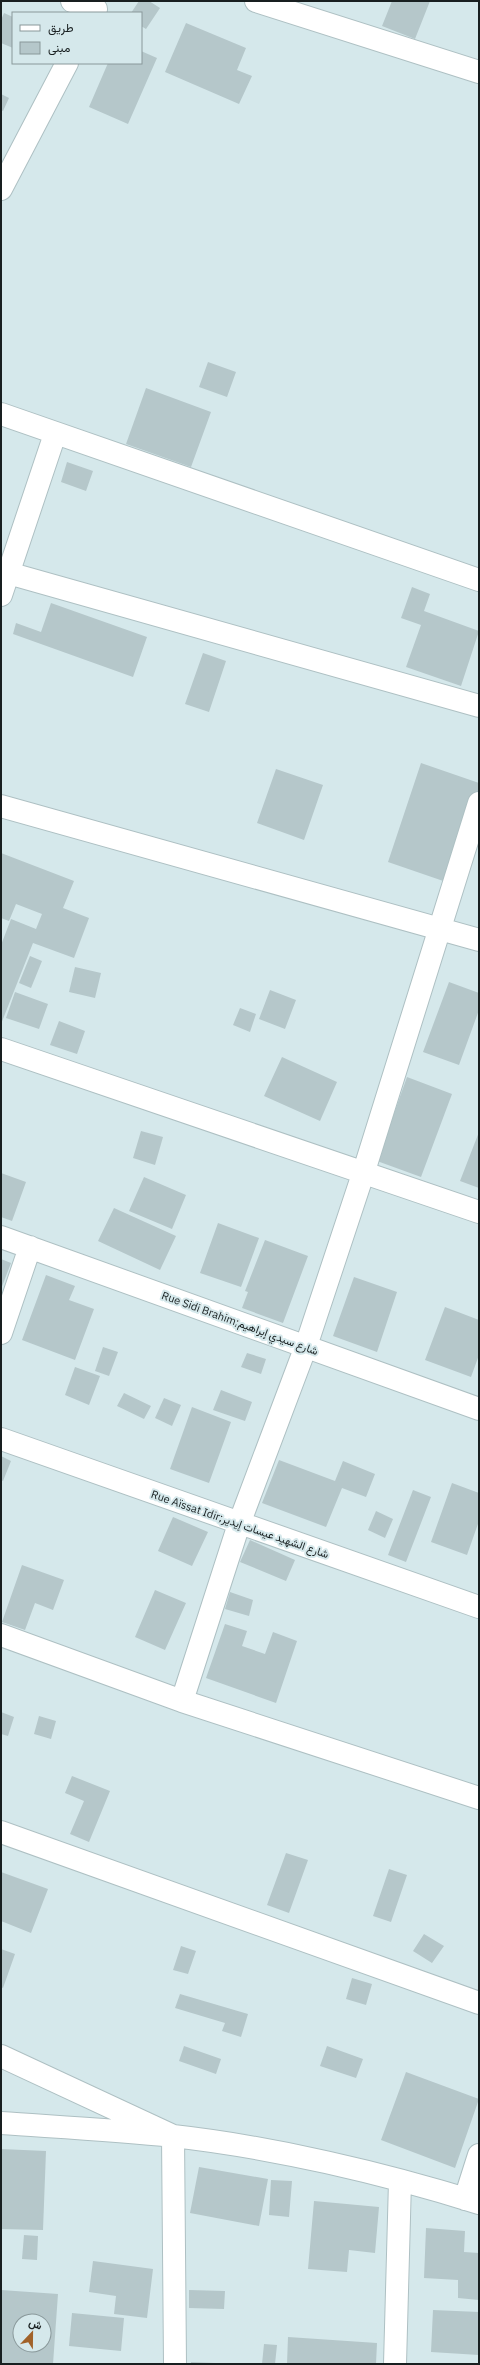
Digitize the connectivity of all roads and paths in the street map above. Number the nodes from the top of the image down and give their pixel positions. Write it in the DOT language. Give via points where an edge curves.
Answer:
graph roads {
  1 [pos="72,1"];
  2 [pos="256,1"];
  3 [pos="97,8"];
  4 [pos="67,64"];
  5 [pos="479,72"];
  6 [pos="1,188"];
  7 [pos="1,414"];
  8 [pos="55,434"];
  9 [pos="8,573"];
  10 [pos="479,580"];
  11 [pos="1,595"];
  12 [pos="479,706"];
  13 [pos="479,803"];
  14 [pos="1,806"];
  15 [pos="440,929"];
  16 [pos="479,940"];
  17 [pos="1,1049"];
  18 [pos="364,1171"];
  19 [pos="479,1212"];
  20 [pos="1,1237"];
  21 [pos="30,1247"];
  22 [pos="1,1333"];
  23 [pos="306,1346"];
  24 [pos="479,1409"];
  25 [pos="1,1439"];
  26 [pos="239,1524"];
  27 [pos="479,1607"];
  28 [pos="1,1635"];
  29 [pos="182,1701"];
  30 [pos="479,1798"];
  31 [pos="1,1832"];
  32 [pos="479,2003"];
  33 [pos="1,2056"];
  34 [pos="1,2123"];
  35 [pos="173,2136"];
  36 [pos="479,2155"];
  37 [pos="400,2181"];
  38 [pos="472,2201"];
  39 [pos="175,2364"];
  40 [pos="395,2364"];
  1 -- 3 [label="street"];
  2 -- 5 [label="street"];
  4 -- 6 [label="street"];
  7 -- 8 [label="street"];
  8 -- 9 [label="street"];
  8 -- 10 [label="street"];
  9 -- 11 [label="street"];
  9 -- 12 [label="street"];
  13 -- 15 [label="street"];
  14 -- 15 [label="street"];
  15 -- 16 [label="street"];
  15 -- 18 [label="street"];
  17 -- 18 [label="street"];
  18 -- 19 [label="street"];
  18 -- 23 [label="street"];
  20 -- 21 [label="street, Rue Sidi Brahim;شارع سيدي إبراهيم"];
  21 -- 22 [label="street"];
  21 -- 23 [label="street, Rue Sidi Brahim;شارع سيدي إبراهيم"];
  23 -- 24 [label="street, Rue Sidi Brahim;شارع سيدي إبراهيم"];
  23 -- 26 [label="street"];
  25 -- 26 [label="street, Rue Aïssat Idir;شارع الشهيد عيسات إيدير"];
  26 -- 27 [label="street, Rue Aïssat Idir;شارع الشهيد عيسات إيدير"];
  26 -- 29 [label="street"];
  28 -- 29 [label="street"];
  29 -- 30 [label="street"];
  31 -- 32 [label="street"];
  33 -- 35 [label="street"];
  34 -- 35 [label="street"];
  35 -- 37 [label="street" via="287,2155"];
  35 -- 39 [label="street"];
  36 -- 38 [label="street"];
  37 -- 38 [label="street"];
  37 -- 40 [label="street"];
}
